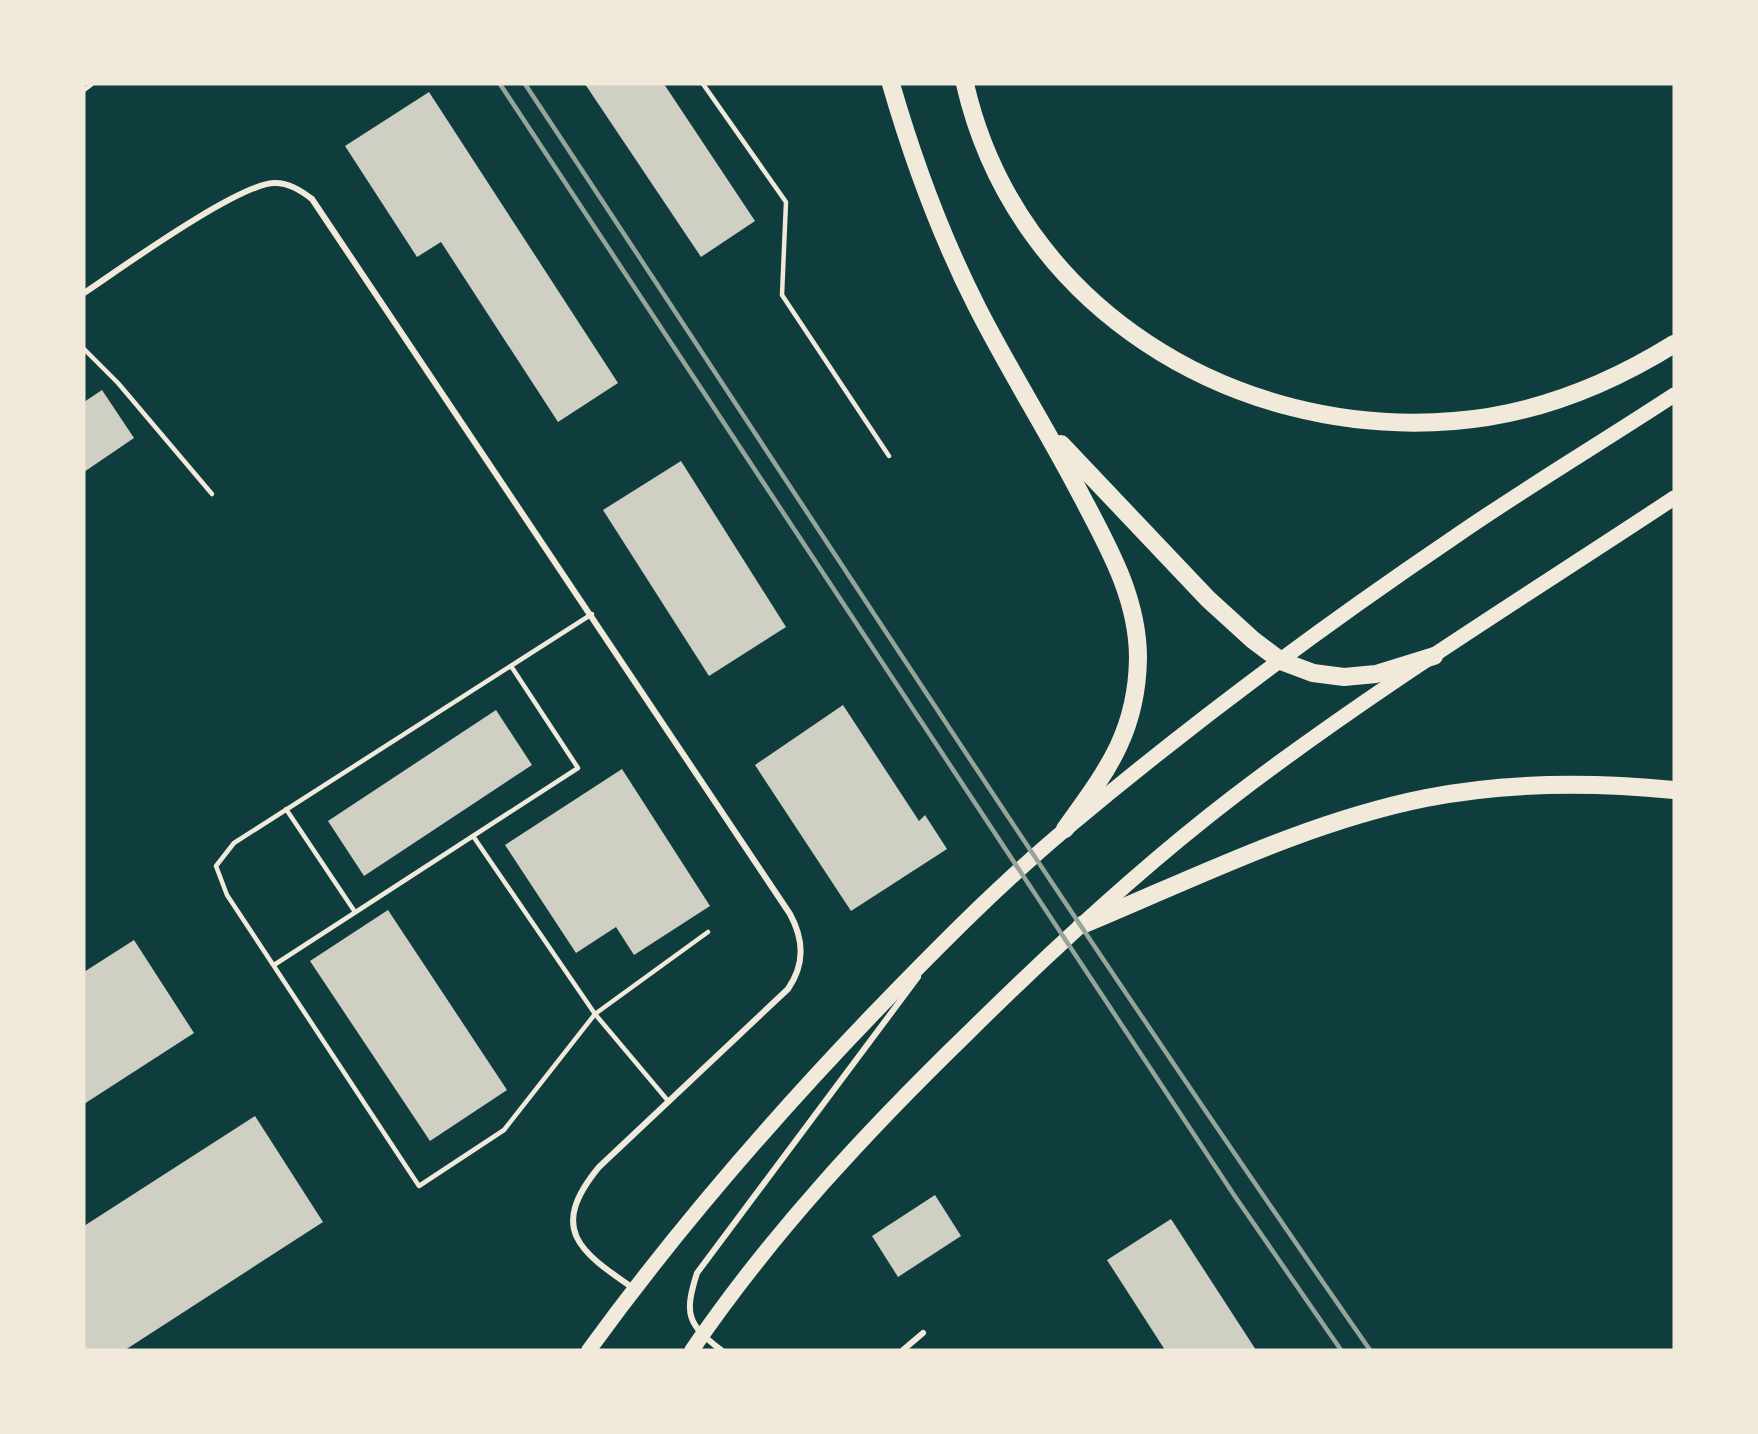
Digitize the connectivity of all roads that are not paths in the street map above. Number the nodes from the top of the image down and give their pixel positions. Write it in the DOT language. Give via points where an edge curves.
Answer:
graph roads {
  1 [pos="92,84"];
  2 [pos="703,84"];
  3 [pos="891,84"];
  4 [pos="965,84"];
  5 [pos="84,90"];
  6 [pos="84,293"];
  7 [pos="1674,344"];
  8 [pos="84,349"];
  9 [pos="1674,395"];
  10 [pos="1045,427"];
  11 [pos="889,456"];
  12 [pos="212,494"];
  13 [pos="1674,498"];
  14 [pos="591,614"];
  15 [pos="1434,656"];
  16 [pos="1281,661"];
  17 [pos="511,666"];
  18 [pos="1674,790"];
  19 [pos="286,809"];
  20 [pos="1065,829"];
  21 [pos="473,836"];
  22 [pos="355,912"];
  23 [pos="1082,925"];
  24 [pos="708,932"];
  25 [pos="948,938"];
  26 [pos="274,965"];
  27 [pos="595,1014"];
  28 [pos="669,1102"];
  29 [pos="634,1289"];
  30 [pos="923,1333"];
  31 [pos="702,1335"];
  32 [pos="589,1350"];
  33 [pos="692,1350"];
  34 [pos="721,1350"];
  35 [pos="903,1350"];
  1 -- 5 [label="lane"];
  2 -- 11 [label="lane" via="786,202 782,295"];
  3 -- 10 [label="highway" via="956,264 998,348"];
  4 -- 7 [label="highway" via="978,132 1003,187 1035,236 1074,284 1143,342 1192,370 1268,402 1357,420 1456,421 1514,411 1573,394 1622,375"];
  6 -- 14 [label="street" via="244,191 274,183 300,190 321,211"];
  8 -- 12 [label="lane"];
  9 -- 16 [label="main road" via="1455,536"];
  10 -- 16 [label="highway" via="1200,591 1246,635"];
  10 -- 20 [label="highway" via="1126,586 1138,658 1130,715 1117,754"];
  13 -- 15 [label="main road"];
  14 -- 17 [label="lane"];
  14 -- 28 [label="street" via="778,894 799,930 802,946 796,976 788,989"];
  15 -- 16 [label="highway" via="1376,674 1344,677"];
  15 -- 23 [label="main road" via="1231,799"];
  16 -- 20 [label="main road"];
  17 -- 19 [label="lane"];
  17 -- 21 [label="lane" via="578,768"];
  18 -- 23 [label="highway" via="1551,785 1426,798 1335,823"];
  19 -- 22 [label="lane"];
  19 -- 26 [label="lane" via="234,843 216,866 227,895"];
  20 -- 25 [label="main road"];
  21 -- 22 [label="lane"];
  21 -- 27 [label="lane"];
  22 -- 26 [label="lane"];
  23 -- 31 [label="main road" via="938,1061 848,1156 771,1245"];
  24 -- 27 [label="lane"];
  25 -- 29 [label="main road" via="780,1115"];
  25 -- 31 [label="street" via="697,1273 689,1318"];
  26 -- 27 [label="lane" via="419,1186 504,1130"];
  27 -- 28 [label="lane"];
  28 -- 29 [label="street" via="599,1167 574,1207 578,1242 594,1261"];
  29 -- 32 [label="main road"];
  30 -- 35 [label="street"];
  31 -- 33 [label="main road"];
  31 -- 34 [label="street"];
}
